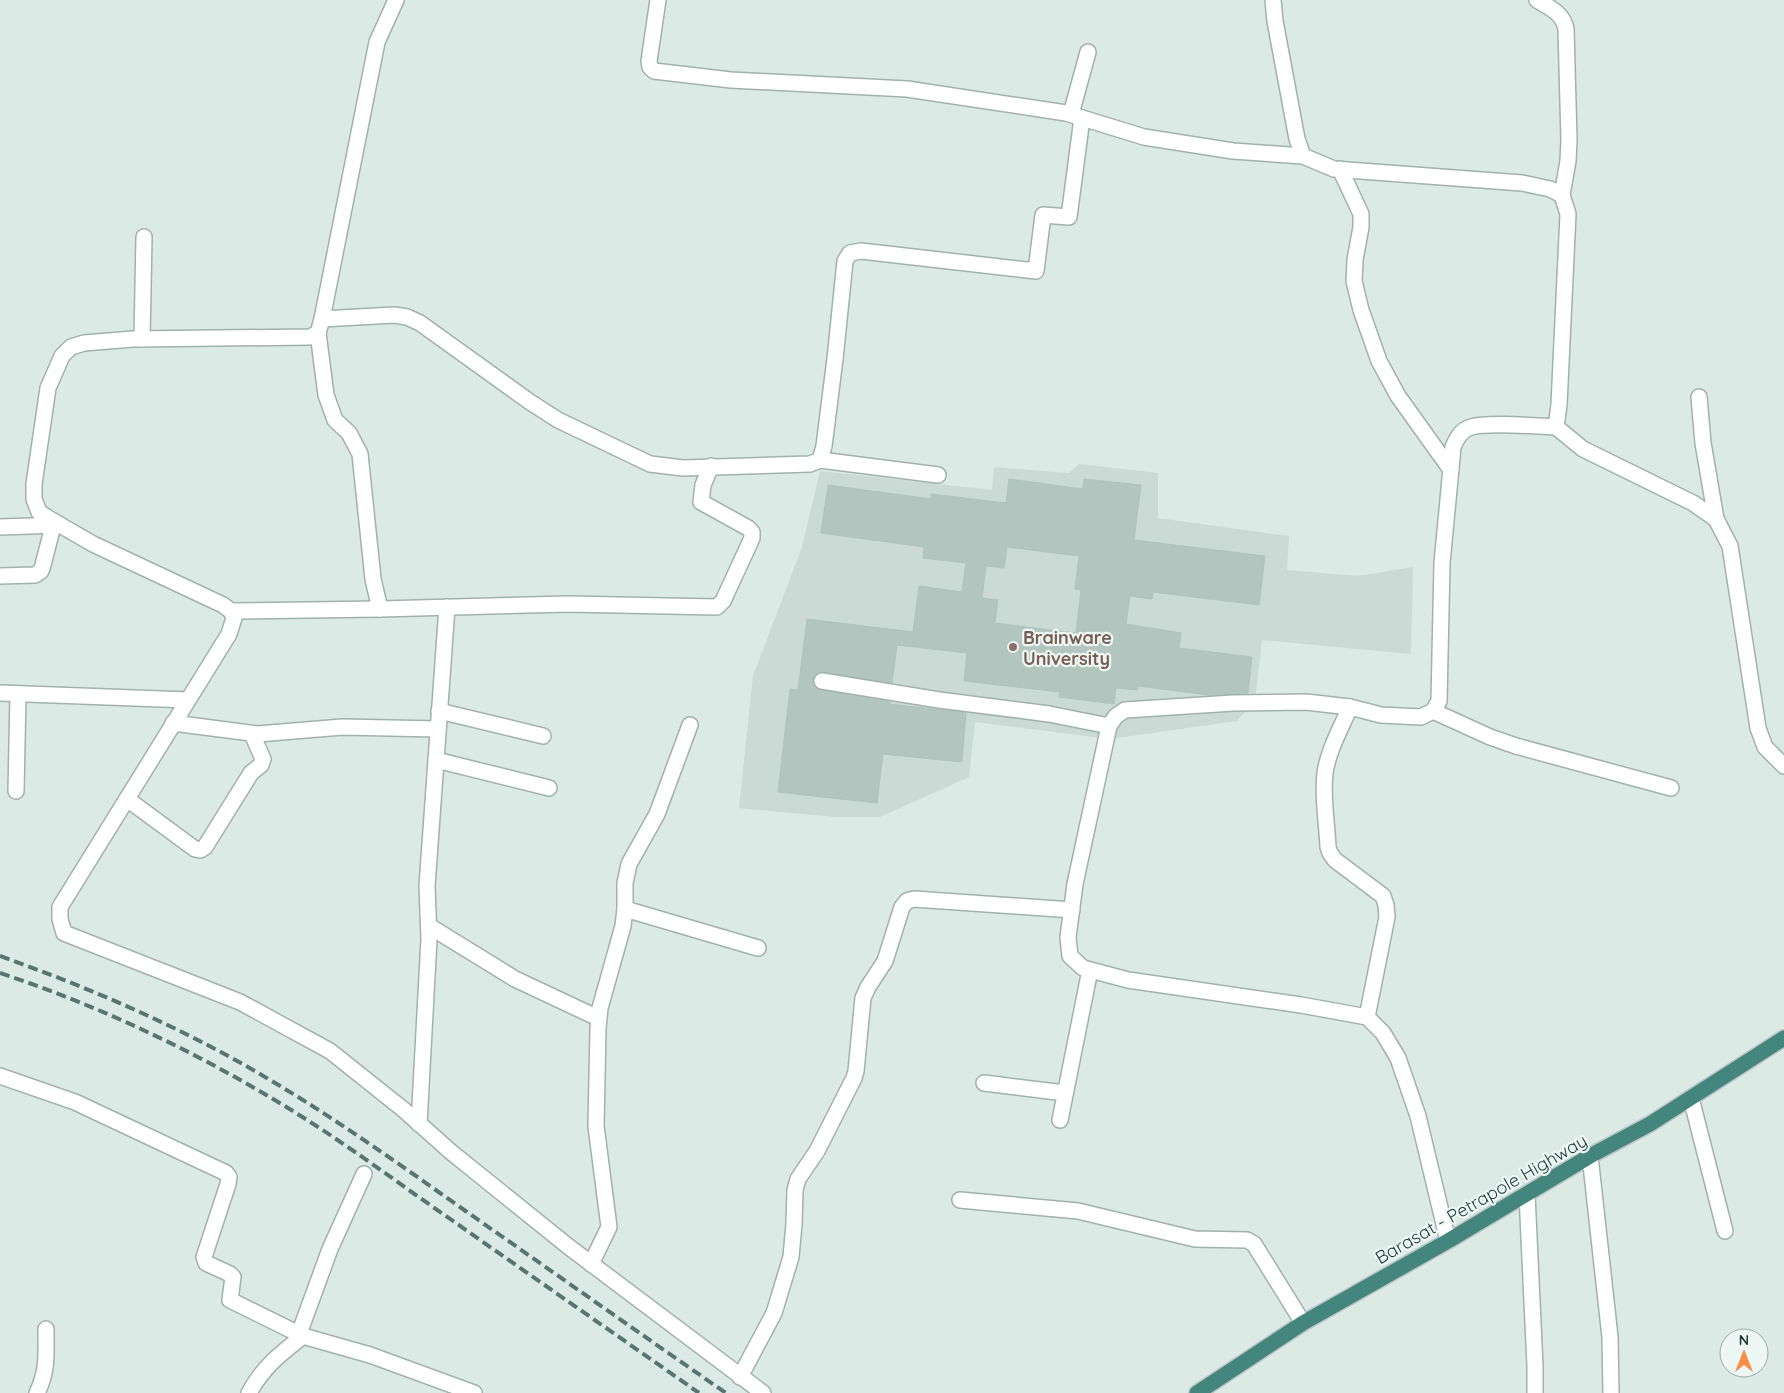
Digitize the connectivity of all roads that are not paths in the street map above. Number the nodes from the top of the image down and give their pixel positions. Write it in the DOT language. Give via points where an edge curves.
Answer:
graph roads {
  1 [pos="396,0"];
  2 [pos="658,0"];
  3 [pos="1273,0"];
  4 [pos="1537,0"];
  5 [pos="1088,52"];
  6 [pos="1076,116"];
  7 [pos="1303,156"];
  8 [pos="1340,169"];
  9 [pos="1562,195"];
  10 [pos="144,237"];
  11 [pos="320,326"];
  12 [pos="142,339"];
  13 [pos="1699,398"];
  14 [pos="1556,426"];
  15 [pos="820,460"];
  16 [pos="711,466"];
  17 [pos="1451,470"];
  18 [pos="938,475"];
  19 [pos="1716,519"];
  20 [pos="58,526"];
  21 [pos="0,527"];
  22 [pos="0,576"];
  23 [pos="447,607"];
  24 [pos="380,609"];
  25 [pos="231,611"];
  26 [pos="822,681"];
  27 [pos="0,693"];
  28 [pos="18,694"];
  29 [pos="188,700"];
  30 [pos="1350,707"];
  31 [pos="439,711"];
  32 [pos="1433,711"];
  33 [pos="173,723"];
  34 [pos="690,725"];
  35 [pos="1109,726"];
  36 [pos="438,729"];
  37 [pos="252,734"];
  38 [pos="543,736"];
  39 [pos="436,760"];
  40 [pos="1784,766"];
  41 [pos="549,788"];
  42 [pos="1671,788"];
  43 [pos="16,791"];
  44 [pos="127,799"];
  45 [pos="625,909"];
  46 [pos="1072,910"];
  47 [pos="429,926"];
  48 [pos="758,948"];
  49 [pos="1090,970"];
  50 [pos="1367,1017"];
  51 [pos="598,1018"];
  52 [pos="1784,1038"];
  53 [pos="0,1076"];
  54 [pos="984,1082"];
  55 [pos="1065,1093"];
  56 [pos="1691,1098"];
  57 [pos="1060,1120"];
  58 [pos="419,1124"];
  59 [pos="1590,1156"];
  60 [pos="364,1174"];
  61 [pos="1527,1194"];
  62 [pos="960,1200"];
  63 [pos="1724,1231"];
  64 [pos="1448,1241"];
  65 [pos="591,1264"];
  66 [pos="1303,1323"];
  67 [pos="46,1329"];
  68 [pos="301,1335"];
  69 [pos="740,1377"];
  70 [pos="37,1393"];
  71 [pos="249,1393"];
  72 [pos="474,1393"];
  73 [pos="762,1393"];
  74 [pos="1197,1393"];
  75 [pos="1534,1393"];
  76 [pos="1611,1393"];
  1 -- 11 [label="street" via="377,42"];
  2 -- 6 [label="street" via="649,61 654,71 731,80 895,88"];
  3 -- 7 [label="street" via="1276,30"];
  4 -- 9 [label="street" via="1559,14 1566,29 1569,140"];
  5 -- 6 [label="street"];
  6 -- 7 [label="street" via="1144,137 1233,151"];
  6 -- 15 [label="street" via="1069,218 1043,215 1036,271 861,251 850,253 845,261 836,359"];
  7 -- 8 [label="street"];
  8 -- 9 [label="street" via="1522,183"];
  8 -- 17 [label="street" via="1361,214 1354,281 1379,361 1398,396"];
  9 -- 14 [label="street" via="1568,214"];
  10 -- 12 [label="street"];
  11 -- 12 [label="street" via="310,337"];
  11 -- 16 [label="street" via="407,317 530,402 580,432 650,464 683,468"];
  11 -- 24 [label="street" via="326,394 335,420 349,433 360,454 373,579"];
  12 -- 20 [label="street" via="84,343 71,347 62,356 48,388 34,484 34,499 39,512"];
  13 -- 19 [label="street"];
  14 -- 17 [label="street" via="1470,427 1458,435 1453,447"];
  14 -- 19 [label="street" via="1583,449 1693,503"];
  15 -- 16 [label="street" via="810,464"];
  15 -- 18 [label="street"];
  16 -- 23 [label="street" via="703,485 701,502 752,532 723,601 717,606 568,604"];
  17 -- 32 [label="street" via="1442,563 1439,701"];
  19 -- 40 [label="street" via="1730,546 1758,728 1765,747"];
  20 -- 21 [label="street"];
  20 -- 22 [label="street" via="40,571 35,575"];
  20 -- 25 [label="street"];
  23 -- 24 [label="street"];
  23 -- 31 [label="street"];
  24 -- 25 [label="street"];
  25 -- 29 [label="street" via="234,618 229,634"];
  26 -- 35 [label="street" via="1049,714"];
  27 -- 28 [label="street"];
  28 -- 29 [label="street"];
  28 -- 43 [label="street"];
  29 -- 33 [label="street"];
  30 -- 32 [label="street" via="1381,715 1421,717"];
  30 -- 35 [label="street" via="1269,701 1125,710"];
  30 -- 50 [label="street" via="1329,758 1324,784 1330,853 1383,896 1386,905 1387,916"];
  31 -- 36 [label="street"];
  31 -- 38 [label="street"];
  32 -- 42 [label="street" via="1509,743"];
  33 -- 37 [label="street"];
  33 -- 44 [label="street"];
  34 -- 45 [label="street" via="657,814 629,864 624,883"];
  35 -- 46 [label="street"];
  36 -- 37 [label="street" via="342,727"];
  36 -- 39 [label="street"];
  37 -- 44 [label="street" via="263,759 261,765 252,773 200,850 194,849"];
  39 -- 41 [label="street"];
  39 -- 47 [label="street" via="427,886"];
  44 -- 58 [label="street" via="60,907 64,933 240,1002 330,1052"];
  45 -- 48 [label="street"];
  45 -- 51 [label="street"];
  46 -- 49 [label="street" via="1068,937 1070,956 1082,968"];
  46 -- 69 [label="street" via="914,899 902,907 885,961 863,998 856,1071 851,1085 817,1151 798,1179 791,1257 774,1314"];
  47 -- 51 [label="street" via="515,979"];
  47 -- 58 [label="street"];
  49 -- 50 [label="street" via="1128,980"];
  49 -- 55 [label="street"];
  50 -- 64 [label="street" via="1383,1032 1398,1058 1418,1116"];
  51 -- 65 [label="street" via="596,1126 609,1227"];
  52 -- 56 [label="highway, Barasat - Petrapole Highway"];
  53 -- 68 [label="street" via="75,1102 226,1173 228,1184 204,1257 206,1263 233,1277 230,1300"];
  54 -- 55 [label="street"];
  55 -- 57 [label="street"];
  56 -- 59 [label="highway, Barasat - Petrapole Highway"];
  56 -- 63 [label="street"];
  58 -- 65 [label="street"];
  59 -- 61 [label="highway, Barasat - Petrapole Highway"];
  59 -- 76 [label="street" via="1610,1337"];
  60 -- 68 [label="street" via="330,1250"];
  61 -- 64 [label="highway, Barasat - Petrapole Highway"];
  61 -- 75 [label="street"];
  62 -- 66 [label="street" via="1078,1211 1190,1239 1247,1240 1254,1244"];
  64 -- 66 [label="highway, Barasat - Petrapole Highway"];
  65 -- 69 [label="street"];
  66 -- 74 [label="highway, Barasat - Petrapole Highway"];
  67 -- 70 [label="street" via="44,1380"];
  68 -- 71 [label="street" via="274,1359"];
  68 -- 72 [label="street" via="370,1355"];
  69 -- 73 [label="street"];
}
